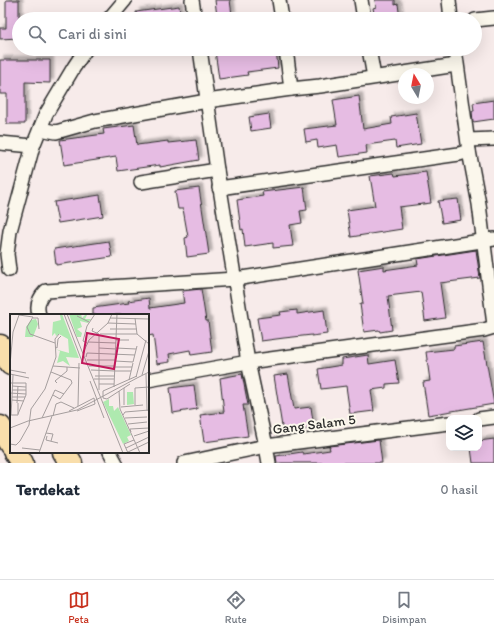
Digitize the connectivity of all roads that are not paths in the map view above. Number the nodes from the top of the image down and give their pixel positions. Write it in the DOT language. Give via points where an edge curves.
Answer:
graph roads {
  1 [pos="125,0"];
  2 [pos="192,0"];
  3 [pos="279,0"];
  4 [pos="361,0"];
  5 [pos="449,0"];
  6 [pos="115,12"];
  7 [pos="194,12"];
  8 [pos="281,12"];
  9 [pos="363,12"];
  10 [pos="450,12"];
  11 [pos="494,18"];
  12 [pos="482,19"];
  13 [pos="81,56"];
  14 [pos="201,56"];
  15 [pos="287,56"];
  16 [pos="370,56"];
  17 [pos="455,56"];
  18 [pos="456,65"];
  19 [pos="374,78"];
  20 [pos="292,89"];
  21 [pos="207,101"];
  22 [pos="47,130"];
  23 [pos="494,138"];
  24 [pos="0,143"];
  25 [pos="33,146"];
  26 [pos="469,146"];
  27 [pos="216,170"];
  28 [pos="141,182"];
  29 [pos="220,188"];
  30 [pos="489,240"];
  31 [pos="9,270"];
  32 [pos="235,279"];
  33 [pos="39,314"];
  34 [pos="494,326"];
  35 [pos="0,346"];
  36 [pos="10,362"];
  37 [pos="248,362"];
  38 [pos="149,380"];
  39 [pos="494,417"];
  40 [pos="482,419"];
  41 [pos="446,423"];
  42 [pos="0,427"];
  43 [pos="10,443"];
  44 [pos="266,446"];
  45 [pos="16,453"];
  46 [pos="65,453"];
  47 [pos="111,453"];
  48 [pos="22,463"];
  49 [pos="71,463"];
  50 [pos="116,463"];
  51 [pos="184,463"];
  52 [pos="269,463"];
  1 -- 6 [label="street"];
  2 -- 7 [label="street"];
  3 -- 8 [label="street"];
  4 -- 9 [label="street"];
  5 -- 10 [label="street"];
  11 -- 12 [label="street"];
  13 -- 22 [label="street" via="46,114"];
  14 -- 21 [label="street"];
  15 -- 20 [label="street"];
  16 -- 19 [label="street"];
  17 -- 18 [label="street"];
  18 -- 19 [label="street"];
  18 -- 26 [label="street"];
  19 -- 20 [label="street"];
  20 -- 21 [label="street"];
  21 -- 22 [label="street"];
  21 -- 27 [label="street"];
  22 -- 25 [label="street"];
  23 -- 26 [label="street"];
  24 -- 25 [label="street"];
  25 -- 31 [label="street" via="10,231 7,254"];
  26 -- 29 [label="street" via="459,154"];
  26 -- 30 [label="street" via="479,204"];
  27 -- 28 [label="street"];
  27 -- 29 [label="street"];
  29 -- 32 [label="street"];
  30 -- 32 [label="street"];
  30 -- 34 [label="street"];
  32 -- 33 [label="street" via="46,290 38,302"];
  32 -- 37 [label="street"];
  34 -- 37 [label="street" via="484,330"];
  35 -- 36 [label="highway"];
  37 -- 38 [label="street"];
  37 -- 44 [label="street"];
  39 -- 40 [label="street"];
  41 -- 44 [label="street, Gang Salam 5"];
  42 -- 43 [label="highway"];
  44 -- 51 [label="street, Gang Salam 5"];
  44 -- 52 [label="street"];
  45 -- 48 [label="highway"];
  46 -- 49 [label="highway"];
  47 -- 50 [label="street"];
}
